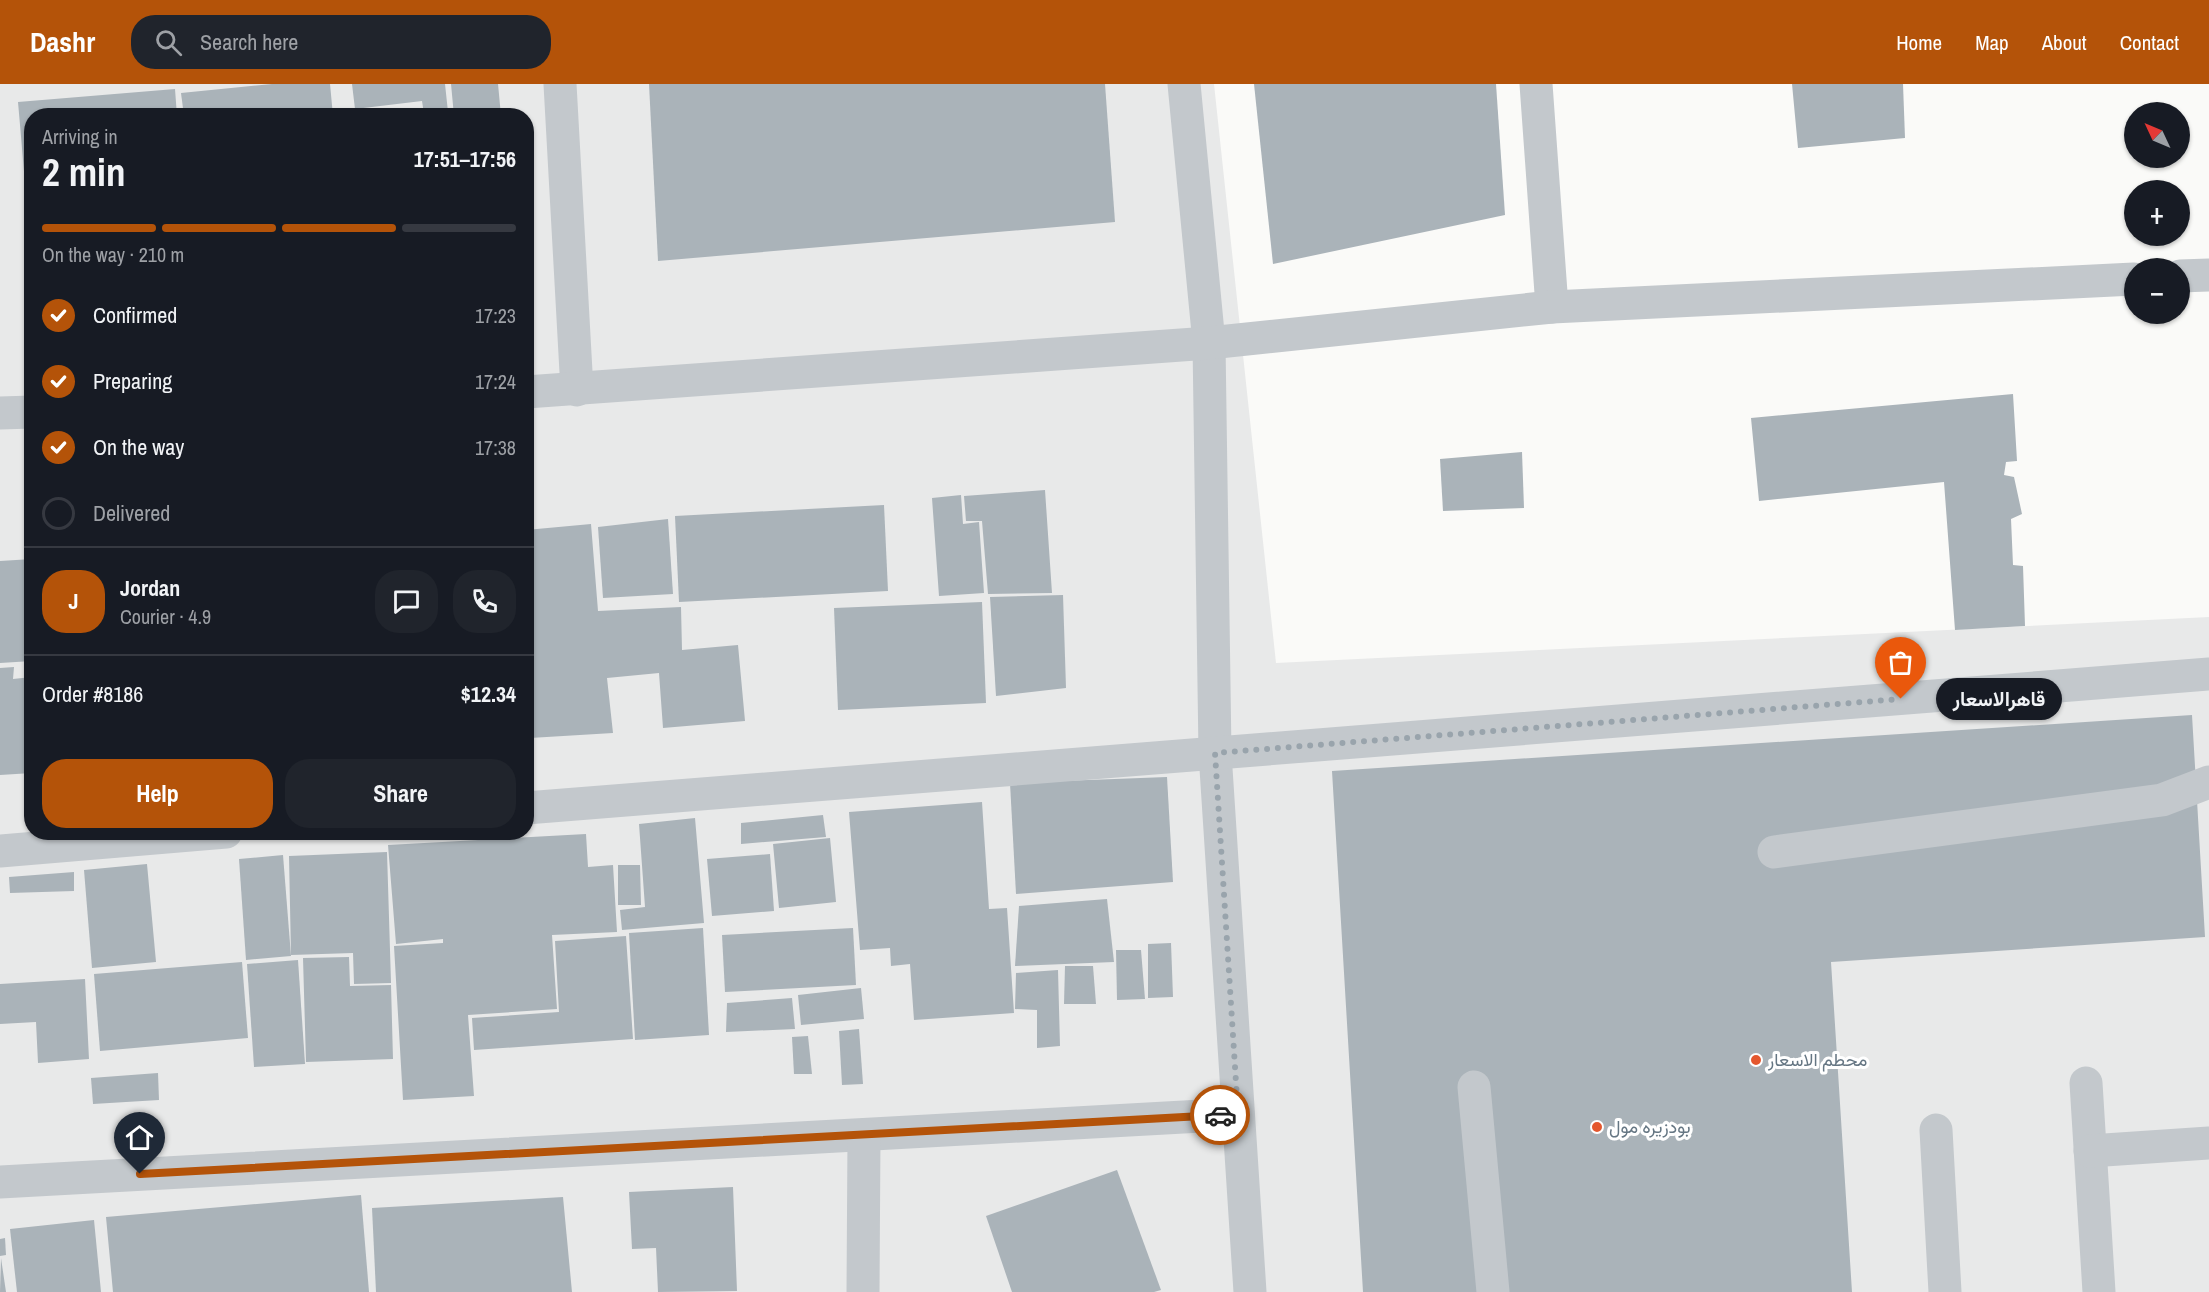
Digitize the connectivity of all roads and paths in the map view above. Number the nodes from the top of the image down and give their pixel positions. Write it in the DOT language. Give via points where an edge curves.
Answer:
graph roads {
  1 [pos="560,84"];
  2 [pos="1184,84"];
  3 [pos="1536,84"];
  4 [pos="2209,275"];
  5 [pos="2190,276"];
  6 [pos="2124,279"];
  7 [pos="1552,308"];
  8 [pos="1209,344"];
  9 [pos="577,390"];
  10 [pos="534,392"];
  11 [pos="24,412"];
  12 [pos="0,413"];
  13 [pos="2209,674"];
  14 [pos="1215,753"];
  15 [pos="2209,782"];
  16 [pos="534,807"];
  17 [pos="126,840"];
  18 [pos="0,850"];
  19 [pos="1774,852"];
  20 [pos="2086,1083"];
  21 [pos="1474,1087"];
  22 [pos="1238,1114"];
  23 [pos="1936,1130"];
  24 [pos="864,1135"];
  25 [pos="2209,1143"];
  26 [pos="2090,1151"];
  27 [pos="0,1182"];
  28 [pos="863,1292"];
  29 [pos="1250,1292"];
  30 [pos="1493,1292"];
  31 [pos="1945,1292"];
  32 [pos="2099,1292"];
  1 -- 9 [label="lane"];
  2 -- 8 [label="lane"];
  3 -- 7 [label="lane"];
  4 -- 5 [label="lane"];
  6 -- 7 [label="lane"];
  7 -- 8 [label="lane"];
  8 -- 9 [label="lane"];
  8 -- 14 [label="lane"];
  9 -- 10 [label="lane"];
  11 -- 12 [label="lane"];
  13 -- 14 [label="lane"];
  14 -- 16 [label="lane"];
  14 -- 22 [label="lane"];
  15 -- 19 [label="lane" via="2162,800"];
  17 -- 18 [label="lane"];
  20 -- 26 [label="lane"];
  21 -- 30 [label="lane"];
  22 -- 24 [label="lane"];
  22 -- 29 [label="lane"];
  23 -- 31 [label="lane"];
  24 -- 27 [label="lane"];
  24 -- 28 [label="lane"];
  25 -- 26 [label="lane"];
  26 -- 32 [label="lane"];
}
